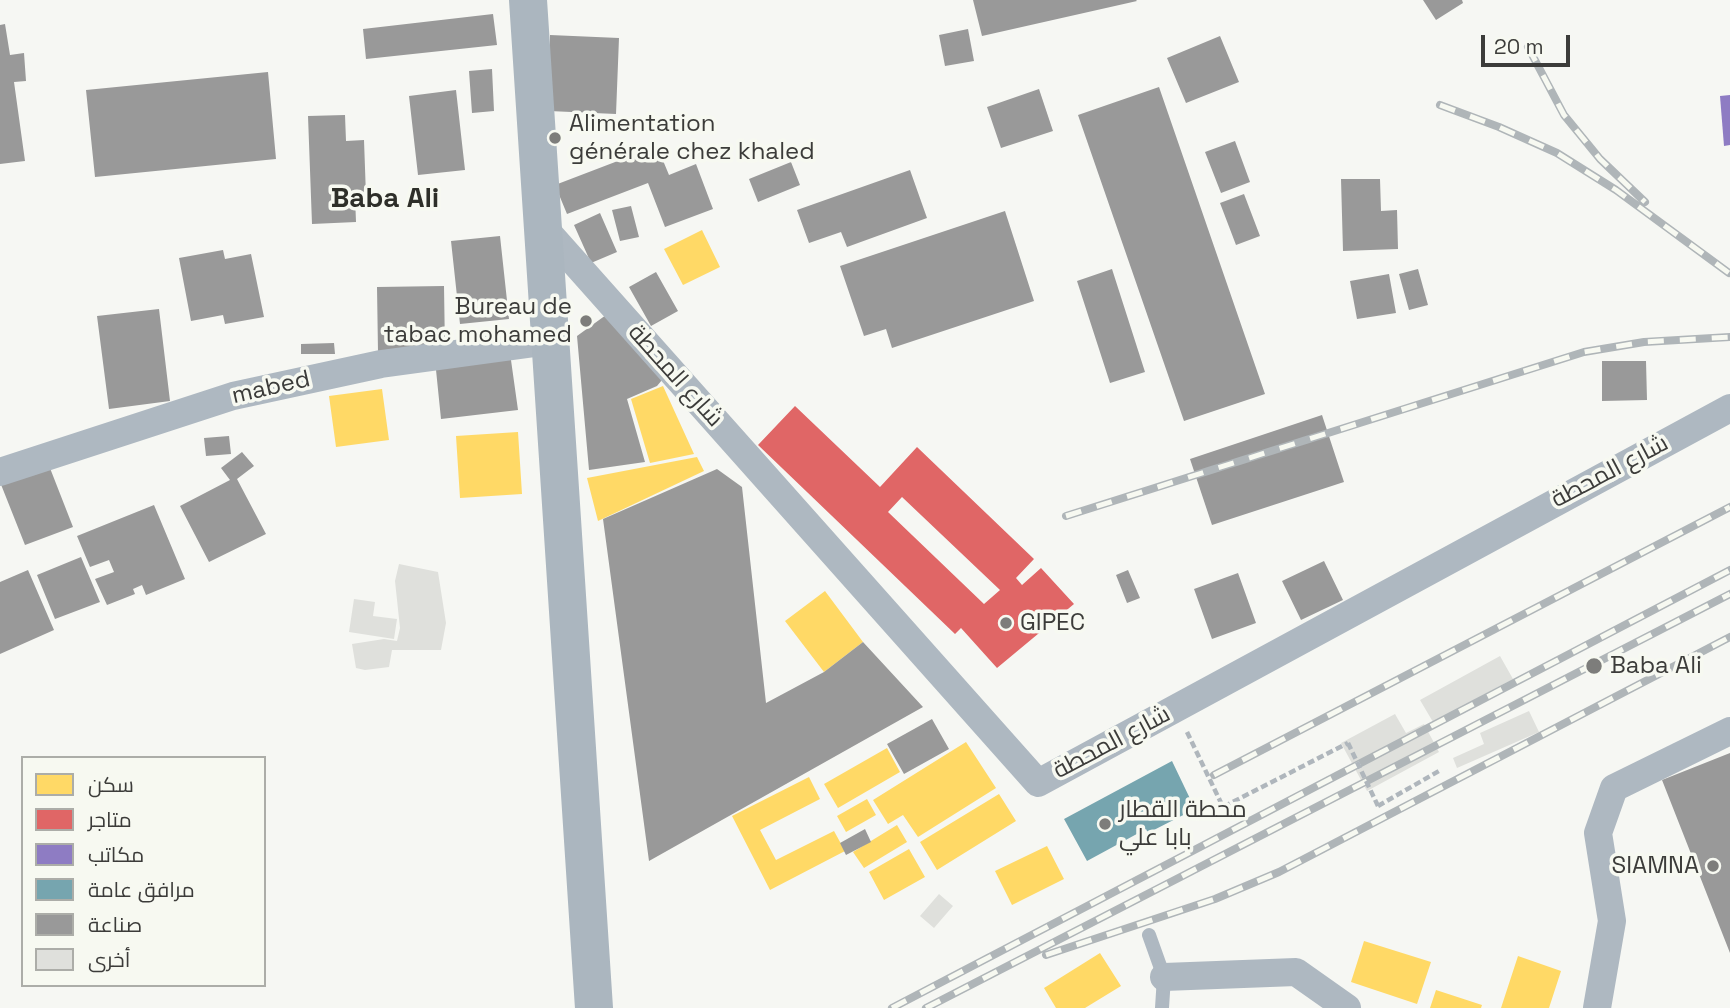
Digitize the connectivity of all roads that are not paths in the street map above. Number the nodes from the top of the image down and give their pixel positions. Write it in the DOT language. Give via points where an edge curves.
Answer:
graph roads {
  1 [pos="528,0"];
  2 [pos="543,227"];
  3 [pos="550,341"];
  4 [pos="1730,408"];
  5 [pos="0,472"];
  6 [pos="1730,731"];
  7 [pos="1149,935"];
  8 [pos="1164,977"];
  9 [pos="594,1008"];
  10 [pos="1162,1008"];
  11 [pos="1347,1008"];
  12 [pos="1597,1008"];
  1 -- 2 [label="main road"];
  2 -- 3 [label="main road"];
  2 -- 4 [label="street, شارع المحطة" via="1038,783"];
  3 -- 5 [label="street, mabed" via="381,364 233,396"];
  3 -- 9 [label="main road"];
  6 -- 12 [label="street" via="1614,788 1598,833 1612,921"];
  7 -- 8 [label="lane"];
  8 -- 10 [label="lane"];
  8 -- 11 [label="street" via="1296,972"];
}
